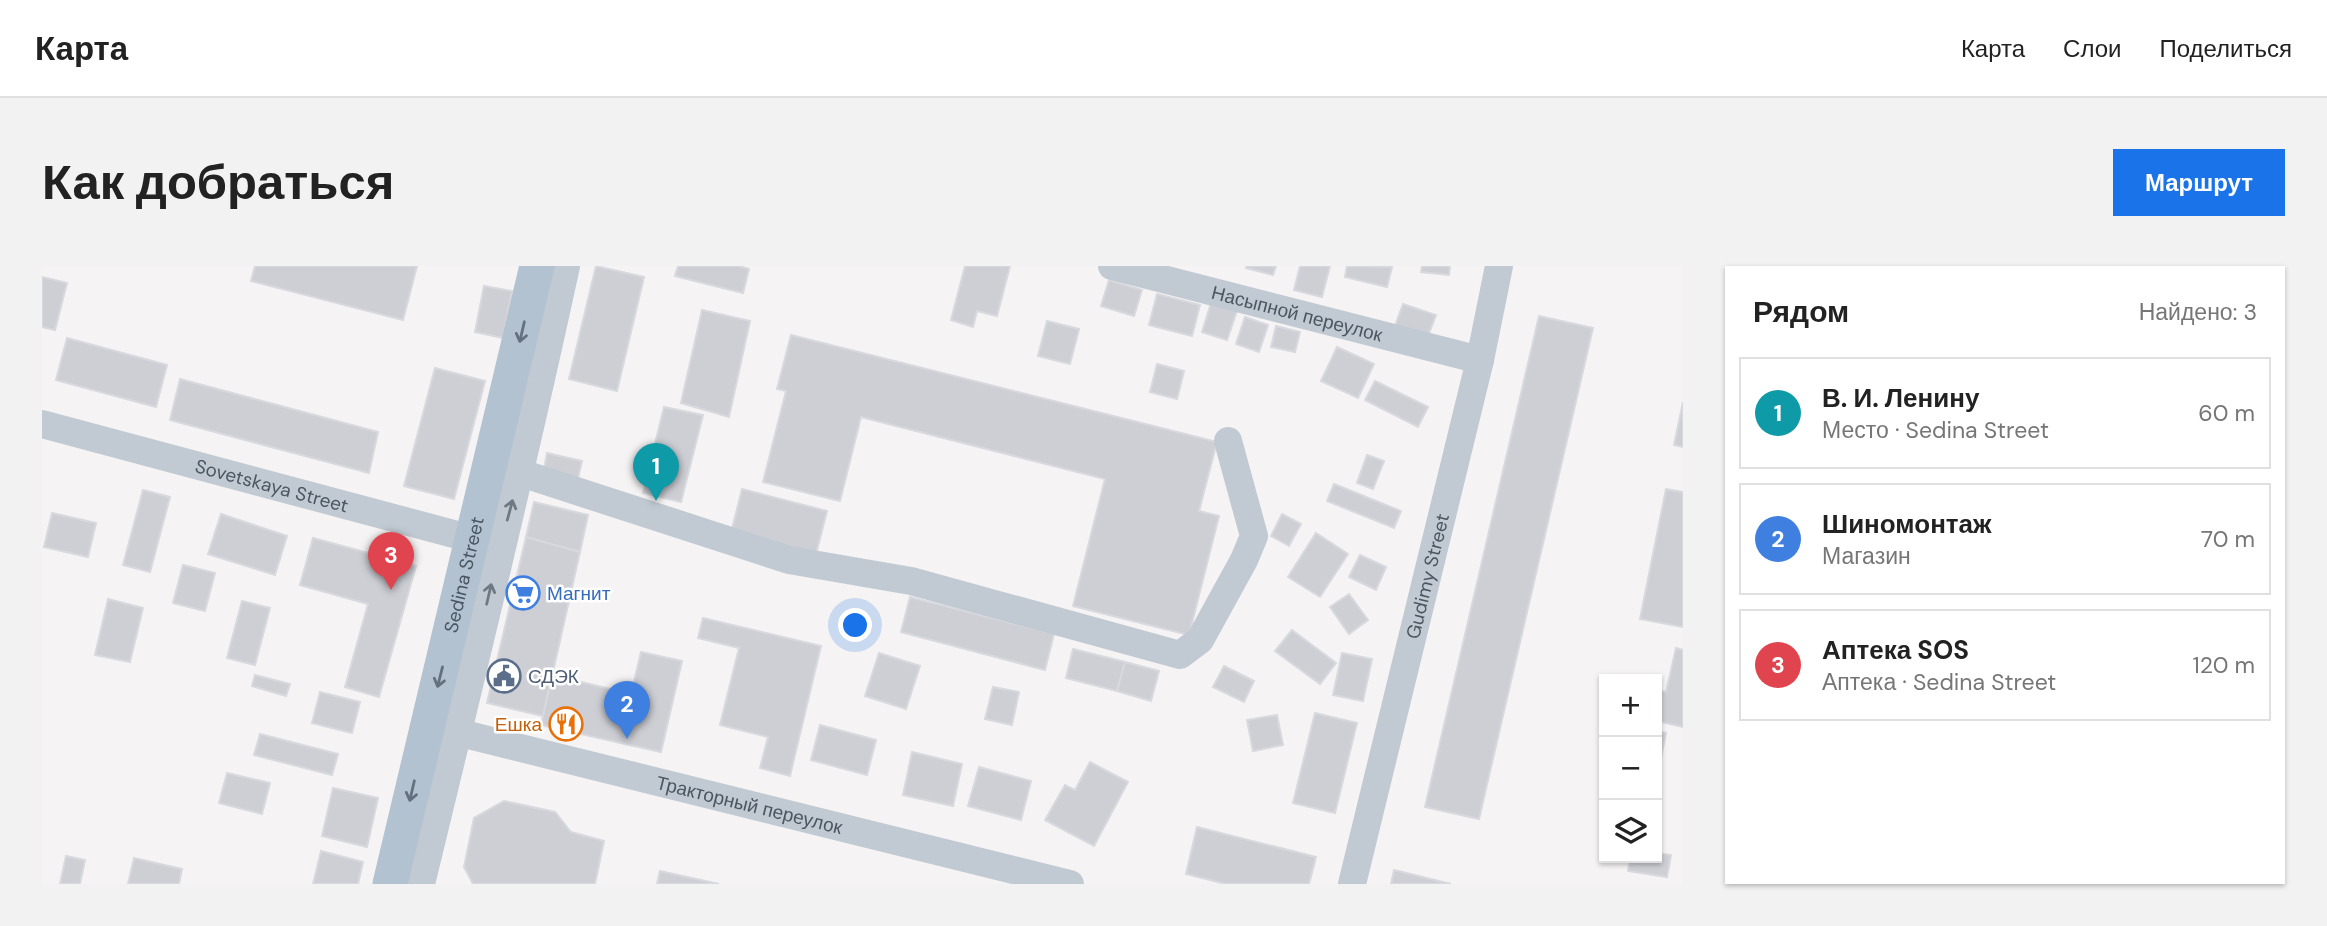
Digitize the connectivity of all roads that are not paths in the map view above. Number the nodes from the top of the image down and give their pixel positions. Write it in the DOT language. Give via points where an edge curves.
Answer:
graph roads {
  1 [pos="537,266"];
  2 [pos="566,266"];
  3 [pos="1112,266"];
  4 [pos="1499,266"];
  5 [pos="1480,360"];
  6 [pos="42,424"];
  7 [pos="1228,441"];
  8 [pos="521,473"];
  9 [pos="487,543"];
  10 [pos="443,729"];
  11 [pos="390,884"];
  12 [pos="421,884"];
  13 [pos="1070,884"];
  14 [pos="1352,884"];
  1 -- 9 [label="main road, Sedina Street, one-way"];
  2 -- 8 [label="street, Sedina Street"];
  3 -- 5 [label="street, Насыпной переулок"];
  4 -- 5 [label="street, Gudimy Street"];
  5 -- 14 [label="street, Gudimy Street"];
  6 -- 9 [label="street, Sovetskaya Street"];
  7 -- 8 [label="street" via="1254,536 1200,640 1180,655 911,581 789,560"];
  9 -- 8 [label="street, Sedina Street, one-way"];
  9 -- 10 [label="main road, Sedina Street"];
  10 -- 11 [label="main road, Sedina Street, one-way"];
  10 -- 12 [label="street, Sedina Street"];
  10 -- 13 [label="street, Тракторный переулок"];
}
